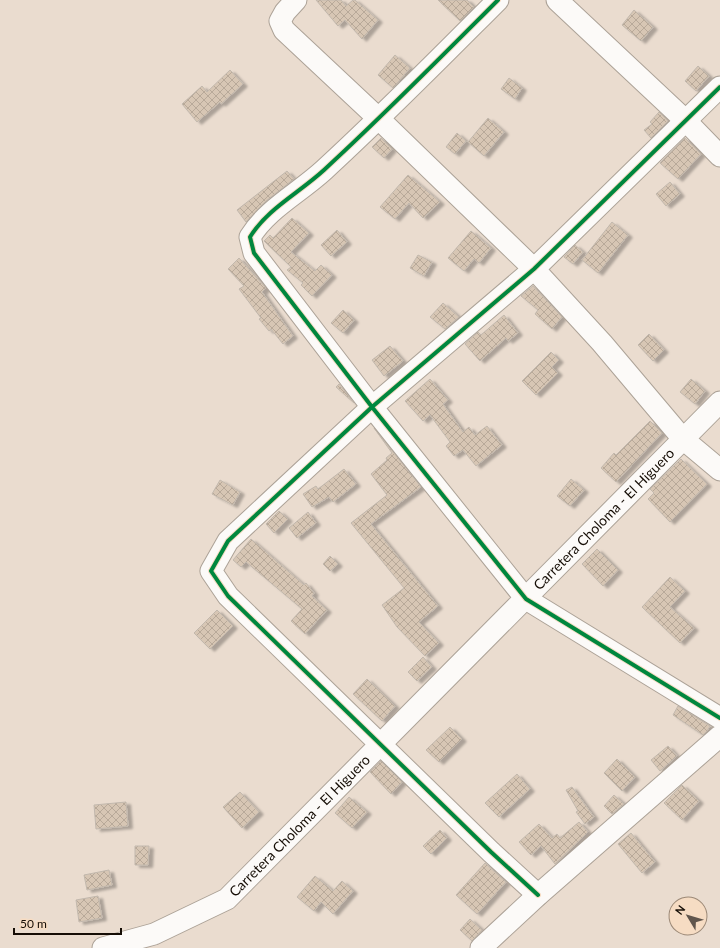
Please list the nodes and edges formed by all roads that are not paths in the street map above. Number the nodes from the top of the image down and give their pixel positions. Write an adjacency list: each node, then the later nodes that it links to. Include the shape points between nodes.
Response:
1 (296, 0): 5 (street, via 280,21 284,30)
2 (498, 0): 5 (street)
3 (557, 0): 6 (street)
4 (720, 87): 6 (street)
5 (379, 119): 8 (street); 10 (street, via 322,172 258,223 250,237 254,253)
6 (686, 121): 7 (street); 8 (street)
7 (720, 156)
8 (534, 270): 10 (street); 11 (street, via 602,343)
9 (720, 402): 11 (street, Carretera Choloma - El Higuero)
10 (372, 407): 13 (street); 16 (street, via 228,541 211,571 228,596)
11 (683, 439): 12 (street); 13 (street, Carretera Choloma - El Higuero)
12 (720, 470)
13 (526, 599): 14 (street); 16 (street, Carretera Choloma - El Higuero)
14 (720, 718)
15 (720, 736): 17 (street)
16 (382, 744): 17 (street); 18 (street, Carretera Choloma - El Higuero, via 227,899 154,934)
17 (538, 895): 19 (street)
18 (110, 947)
19 (481, 948)

